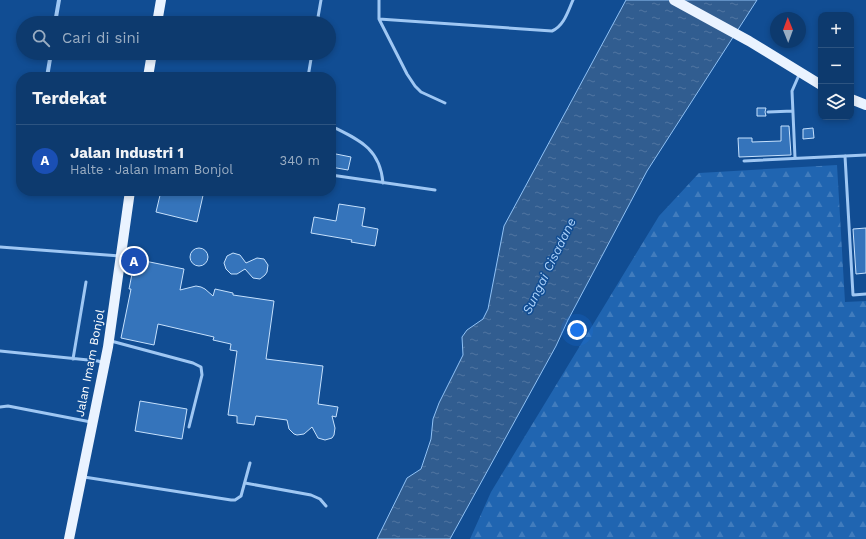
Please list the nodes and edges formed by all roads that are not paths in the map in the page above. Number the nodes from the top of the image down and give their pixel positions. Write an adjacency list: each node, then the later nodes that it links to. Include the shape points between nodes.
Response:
1 (59, 0): 7 (street)
2 (161, 0): 8 (main road)
3 (321, 0): 9 (lane)
4 (378, 0): 10 (lane)
5 (573, 0): 10 (lane, via 562,24 552,31)
6 (674, 0): 17 (main road, via 749,41)
7 (56, 16)
8 (158, 16)
9 (318, 16)
10 (379, 19): 20 (lane, via 415,86 421,92)
11 (50, 60): 14 (street)
12 (151, 60): 15 (main road)
13 (311, 60): 16 (lane)
14 (48, 72)
15 (149, 72)
16 (309, 72)
17 (800, 73): 18 (main road); 22 (lane, via 792,91)
18 (819, 84)
19 (854, 100): 21 (main road)
20 (445, 103)
21 (866, 105)
22 (793, 111): 23 (lane); 27 (lane)
23 (768, 112)
24 (336, 129): 30 (lane, via 368,148 379,162)
25 (866, 155): 26 (lane)
26 (845, 156): 27 (lane); 36 (lane, via 853,295)
27 (796, 158): 28 (lane)
28 (744, 161)
29 (336, 176): 30 (lane)
30 (383, 182): 31 (lane)
31 (435, 190)
32 (129, 196): 34 (main road, Jalan Imam Bonjol)
33 (0, 247): 34 (lane)
34 (121, 256): 37 (main road, Jalan Imam Bonjol)
35 (86, 282): 39 (lane)
36 (866, 294)
37 (109, 340): 40 (main road, Jalan Imam Bonjol); 43 (lane, via 201,367 202,374)
38 (0, 351): 39 (lane)
39 (73, 359): 40 (lane)
40 (105, 364): 42 (main road, Jalan Imam Bonjol)
41 (0, 407): 42 (lane, via 8,406)
42 (92, 423): 45 (main road, Jalan Imam Bonjol)
43 (189, 427)
44 (250, 463): 46 (lane)
45 (82, 476): 46 (lane, via 231,500 241,496); 48 (main road, Jalan Imam Bonjol)
46 (245, 483): 47 (lane, via 311,495 320,499)
47 (326, 506)
48 (70, 539)

